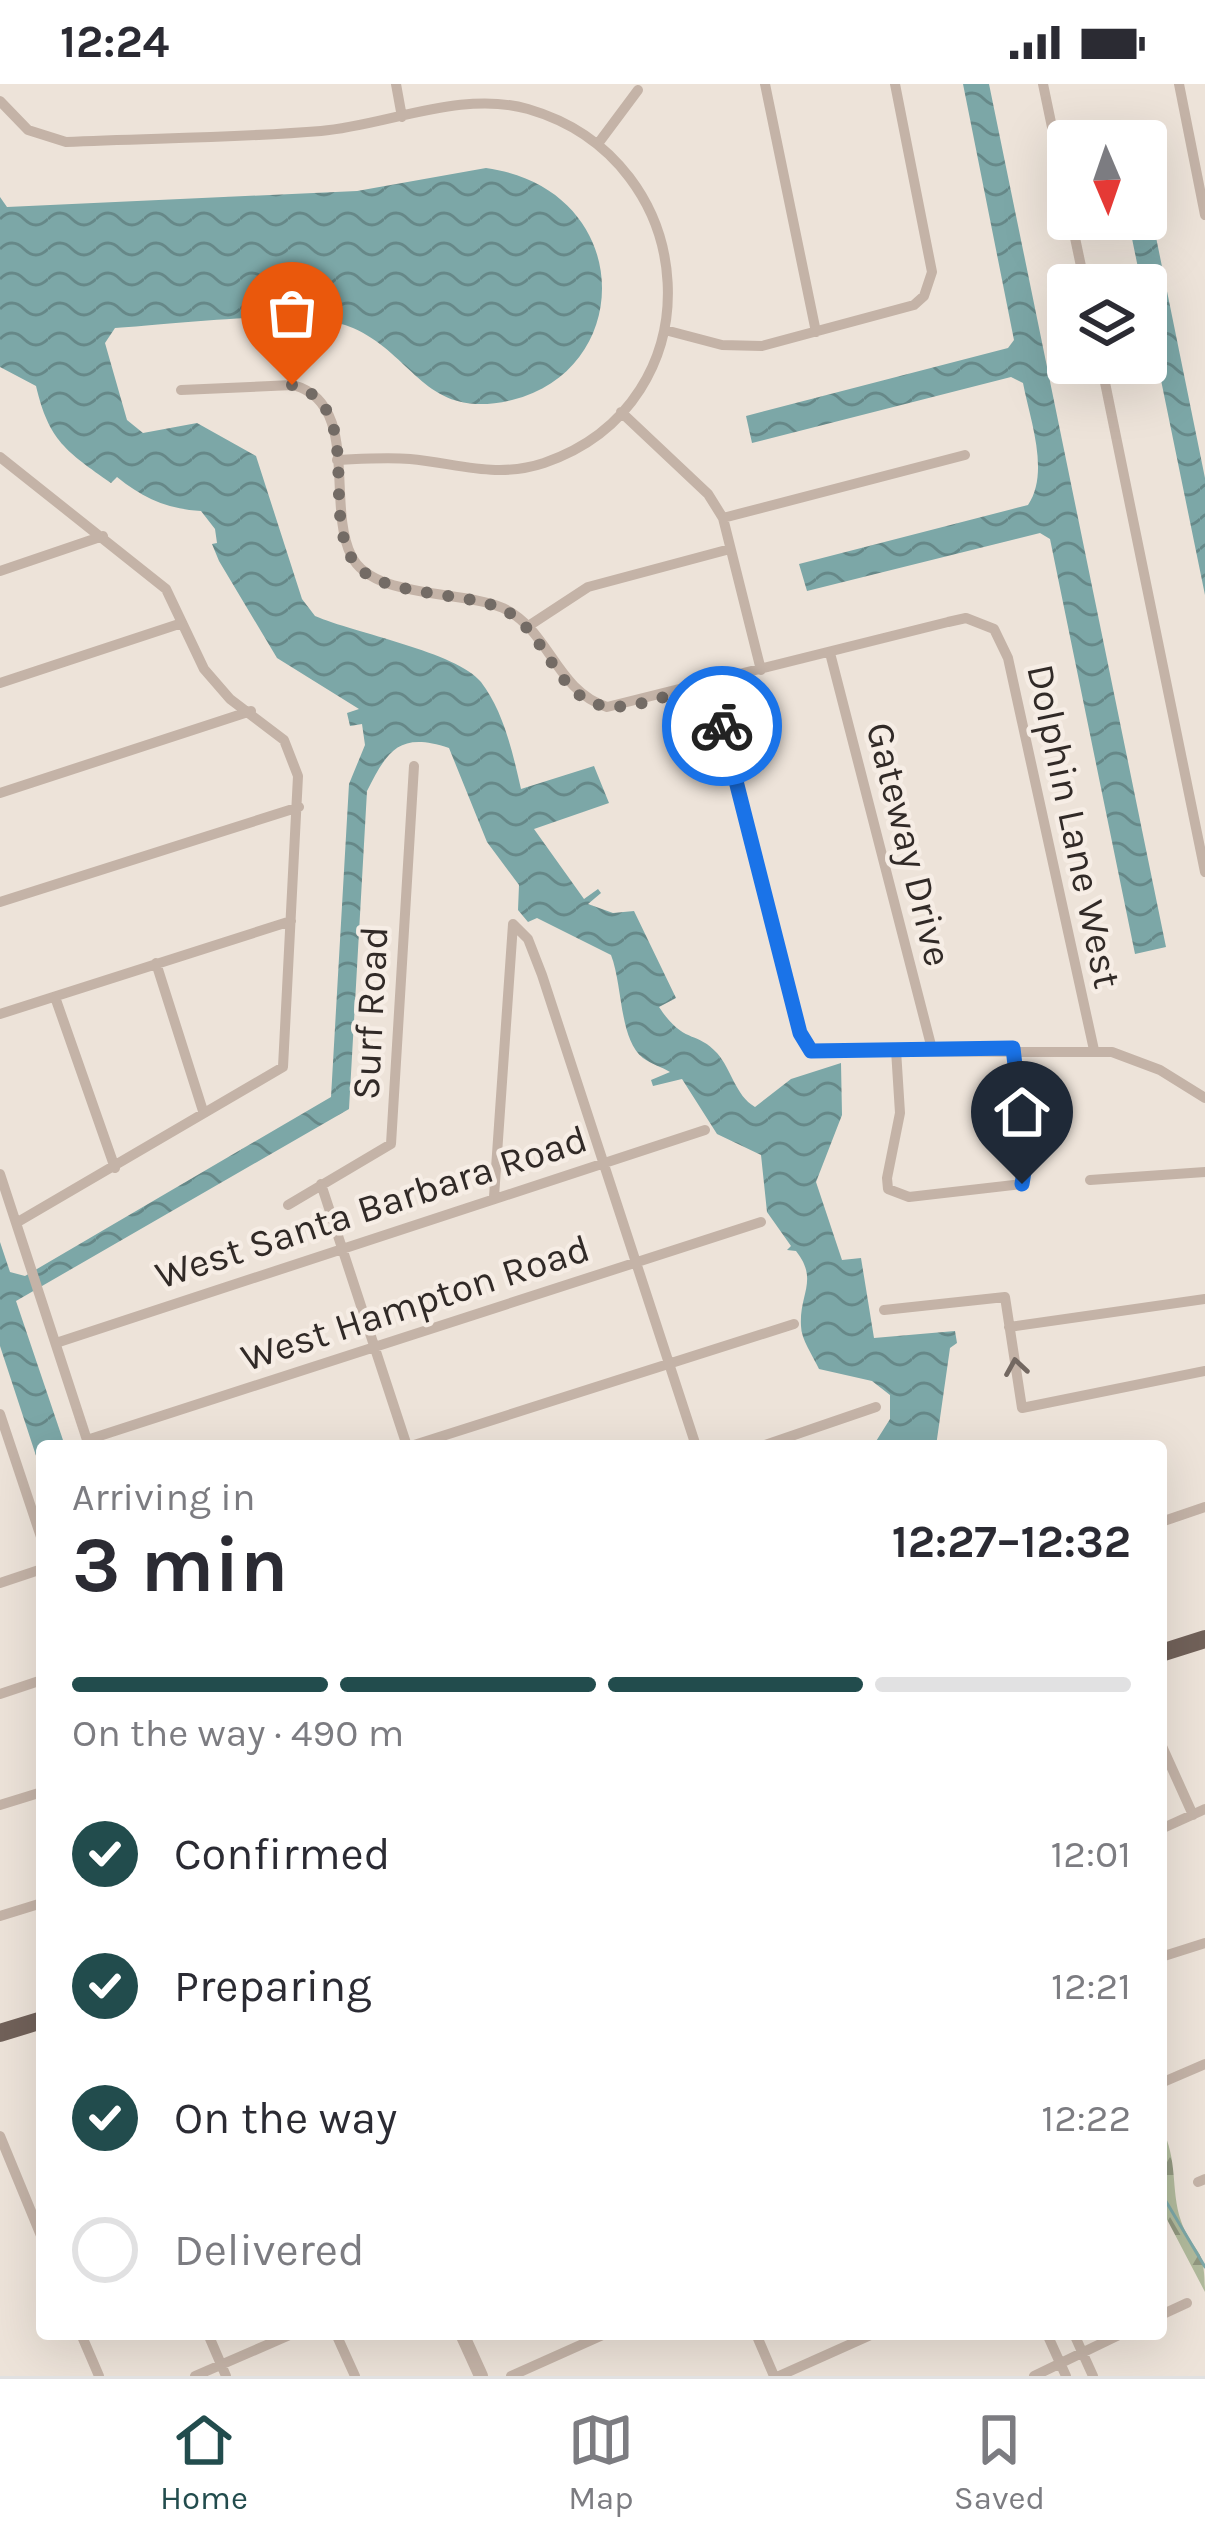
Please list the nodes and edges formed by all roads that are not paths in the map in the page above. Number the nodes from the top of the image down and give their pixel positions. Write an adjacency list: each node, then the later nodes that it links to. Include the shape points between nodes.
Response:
1 (396, 84): 8 (street)
2 (765, 84): 13 (street)
3 (895, 84): 13 (street, via 930,285 914,305)
4 (1043, 84): 9 (street)
5 (1179, 84): 11 (street)
6 (638, 90): 10 (street)
7 (0, 101): 8 (street, via 28,130 66,142 325,130)
8 (402, 117): 10 (street, via 495,104 543,114)
9 (1050, 120)
10 (600, 141): 12 (street, via 633,176 658,228 668,271)
11 (1205, 215)
12 (665, 330): 13 (street, via 738,346); 16 (street)
13 (816, 332)
14 (1105, 384): 34 (street)
15 (181, 391): 19 (street, via 310,389 329,411)
16 (621, 412): 19 (street, via 572,450 518,469); 20 (street)
17 (965, 454): 20 (street)
18 (1, 458): 21 (street)
19 (337, 460): 25 (street, via 348,550 365,574 480,600)
20 (723, 518): 22 (street)
21 (103, 536): 23 (street); 24 (street, via 166,590)
22 (730, 549): 25 (street, via 588,586); 27 (street)
23 (0, 571)
24 (182, 622): 28 (street); 30 (street, via 217,686)
25 (530, 626): 29 (street, Dolphin Lane West, via 590,701 622,705)
26 (830, 653): 27 (street, Dolphin Lane West); 41 (street, Gateway Drive); 43 (street, Dolphin Lane West, via 966,618 994,629)
27 (761, 670): 29 (street, Dolphin Lane West)
28 (0, 682)
29 (711, 682): 42 (street, via 800,1033 811,1051)
30 (251, 711): 32 (street); 33 (street, via 284,740 298,776)
31 (414, 766): 52 (street, Surf Road, via 391,1144)
32 (0, 794)
33 (298, 807): 35 (street); 36 (street)
34 (1205, 872)
35 (0, 902)
36 (291, 921): 37 (street); 45 (street, via 283,1066)
37 (156, 963): 38 (street); 45 (street)
38 (55, 997): 39 (street); 48 (street)
39 (0, 1014)
40 (1013, 1048): 41 (street); 42 (street, via 1022,1184 909,1197 888,1189 901,1113); 43 (street)
41 (932, 1049): 42 (street)
42 (896, 1050)
43 (1094, 1050): 44 (street, via 1136,1060)
44 (1205, 1098)
45 (203, 1112): 48 (street)
46 (705, 1130): 47 (street, West Santa Barbara Road)
47 (603, 1162): 53 (street, West Santa Barbara Road); 53 (street, via 536,958 513,924); 58 (street)
48 (115, 1168): 55 (street)
49 (1205, 1172): 51 (street)
50 (0, 1174): 55 (street)
51 (1090, 1180)
52 (321, 1184): 54 (street, Surf Road); 57 (street)
53 (494, 1197): 57 (street, West Santa Barbara Road)
54 (288, 1205)
55 (16, 1222): 63 (street)
56 (761, 1222): 58 (street, West Hampton Road)
57 (341, 1247): 63 (street, West Santa Barbara Road); 64 (street)
58 (636, 1262): 64 (street, West Hampton Road); 65 (street)
59 (1205, 1299): 62 (street)
60 (884, 1310): 62 (street, via 1005,1297)
61 (794, 1324): 65 (street)
62 (1009, 1327): 66 (street, one-way to 62, via 1022,1408)
63 (56, 1343): 69 (street)
64 (374, 1346): 70 (street, West Hampton Road); 71 (street)
65 (669, 1363): 72 (street); 73 (street)
66 (1205, 1371)
67 (876, 1407): 74 (street)
68 (0, 1414): 75 (street)
69 (87, 1440)
70 (97, 1440)
71 (407, 1440)
72 (428, 1440)
73 (695, 1440)
74 (780, 1440)
75 (17, 1466): 76 (street); 79 (street)
76 (0, 1472)
77 (1205, 1507): 78 (street)
78 (1167, 1520)
79 (36, 1522)
80 (36, 1571): 81 (street)
81 (0, 1583)
82 (1205, 1639): 83 (main road)
83 (1167, 1652)
84 (36, 1682): 85 (street)
85 (0, 1694)
86 (1167, 1755): 89 (street)
87 (36, 1794): 88 (street)
88 (0, 1805)
89 (1199, 1812): 90 (street)
90 (1167, 1826)
91 (36, 1905): 92 (street)
92 (0, 1916)
93 (1205, 1942): 94 (street)
94 (1167, 1955)
95 (36, 2022): 96 (main road)
96 (0, 2033)
97 (1205, 2064): 98 (street)
98 (1167, 2080)
99 (0, 2136): 100 (street)
100 (36, 2224)
101 (1187, 2303): 102 (street)
102 (1167, 2312)
103 (84, 2340): 117 (street)
104 (211, 2340): 115 (street)
105 (281, 2340): 115 (street)
106 (339, 2340): 119 (street)
107 (465, 2340): 120 (street)
108 (592, 2340): 121 (street)
109 (759, 2340): 122 (street)
110 (859, 2340): 122 (street)
111 (1050, 2340): 116 (street)
112 (1077, 2340): 114 (street)
113 (1108, 2340): 114 (street)
114 (1082, 2352): 116 (street); 124 (street)
115 (224, 2370): 118 (street)
116 (1064, 2370): 123 (street)
117 (99, 2376)
118 (195, 2376)
119 (355, 2376)
120 (481, 2376)
121 (511, 2376)
122 (776, 2376)
123 (1034, 2376)
124 (1093, 2376)

